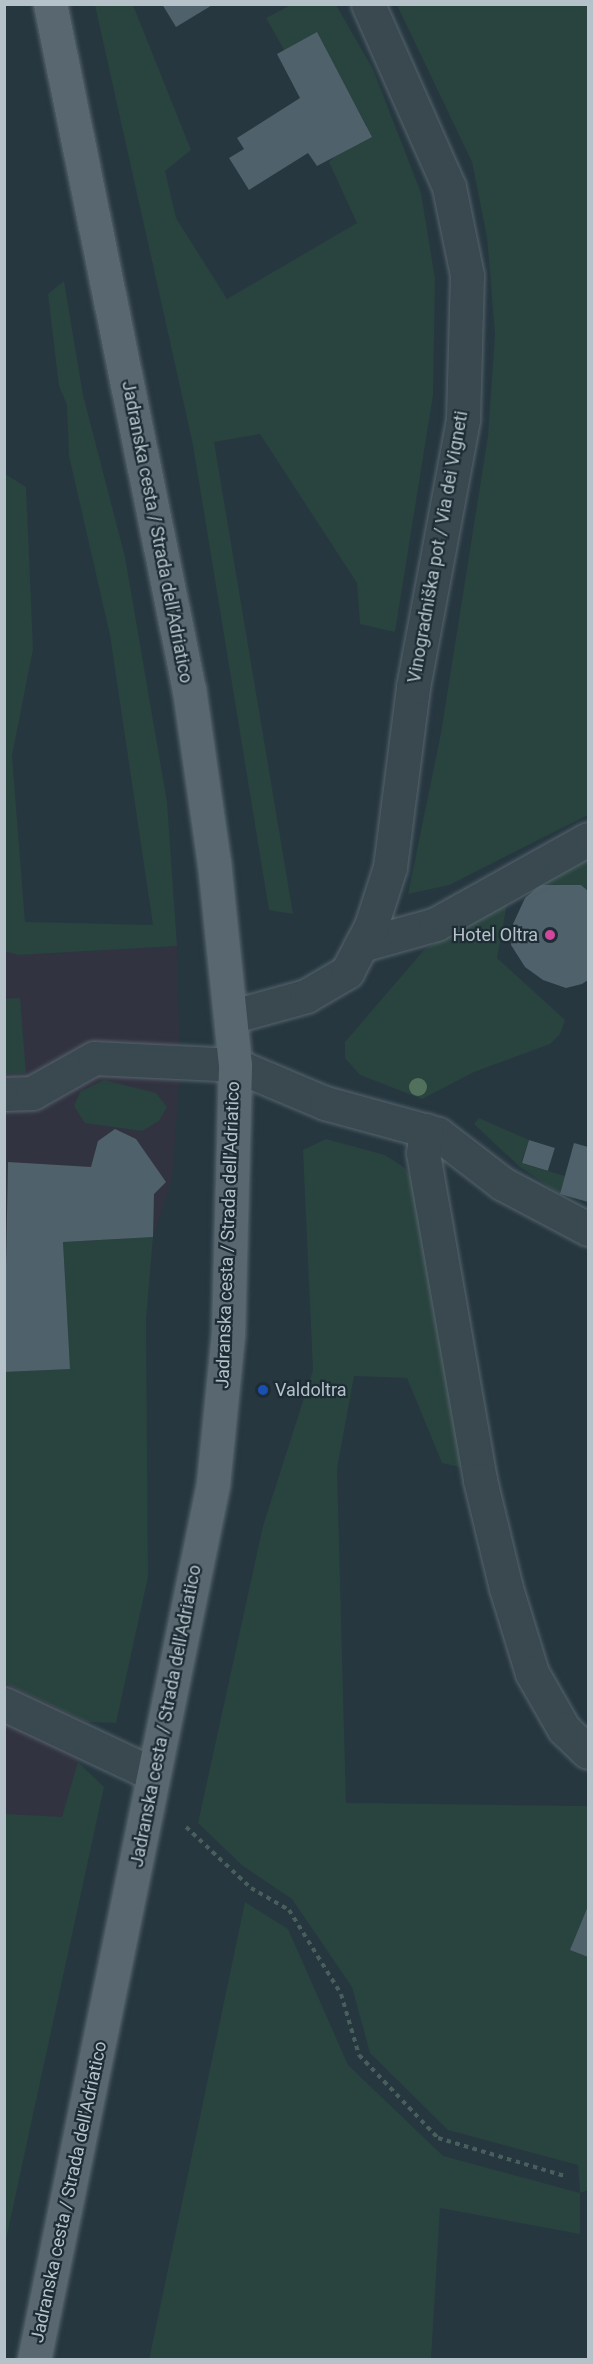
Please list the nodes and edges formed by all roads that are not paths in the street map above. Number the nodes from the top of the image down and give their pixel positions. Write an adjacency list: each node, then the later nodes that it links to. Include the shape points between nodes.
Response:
1 (50, 4): 5 (main road, Jadranska cesta / Strada dell'Adriatico, via 189,690)
2 (368, 4): 4 (street, Vinogradniška pot / Via dei Vigneti, via 449,187 467,275 463,419 413,687 390,867)
3 (588, 839): 4 (street, via 436,924)
4 (361, 945): 5 (street, Vinogradniška pot / Via dei Vigneti, via 347,972 306,996)
5 (230, 1017): 6 (main road, Jadranska cesta / Strada dell'Adriatico)
6 (235, 1065): 7 (street, Jadranska cesta / Strada dell'Adriatico, via 94,1058 32,1093); 8 (street, via 345,1109); 12 (main road, Jadranska cesta / Strada dell'Adriatico, via 228,1335 213,1484)
7 (4, 1094)
8 (426, 1130): 9 (street, via 503,1184); 11 (street, via 423,1153 480,1480 506,1588 532,1673 564,1729)
9 (588, 1230)
10 (4, 1704): 12 (street)
11 (588, 1752)
12 (150, 1789): 13 (main road, Jadranska cesta / Strada dell'Adriatico)
13 (34, 2360)

